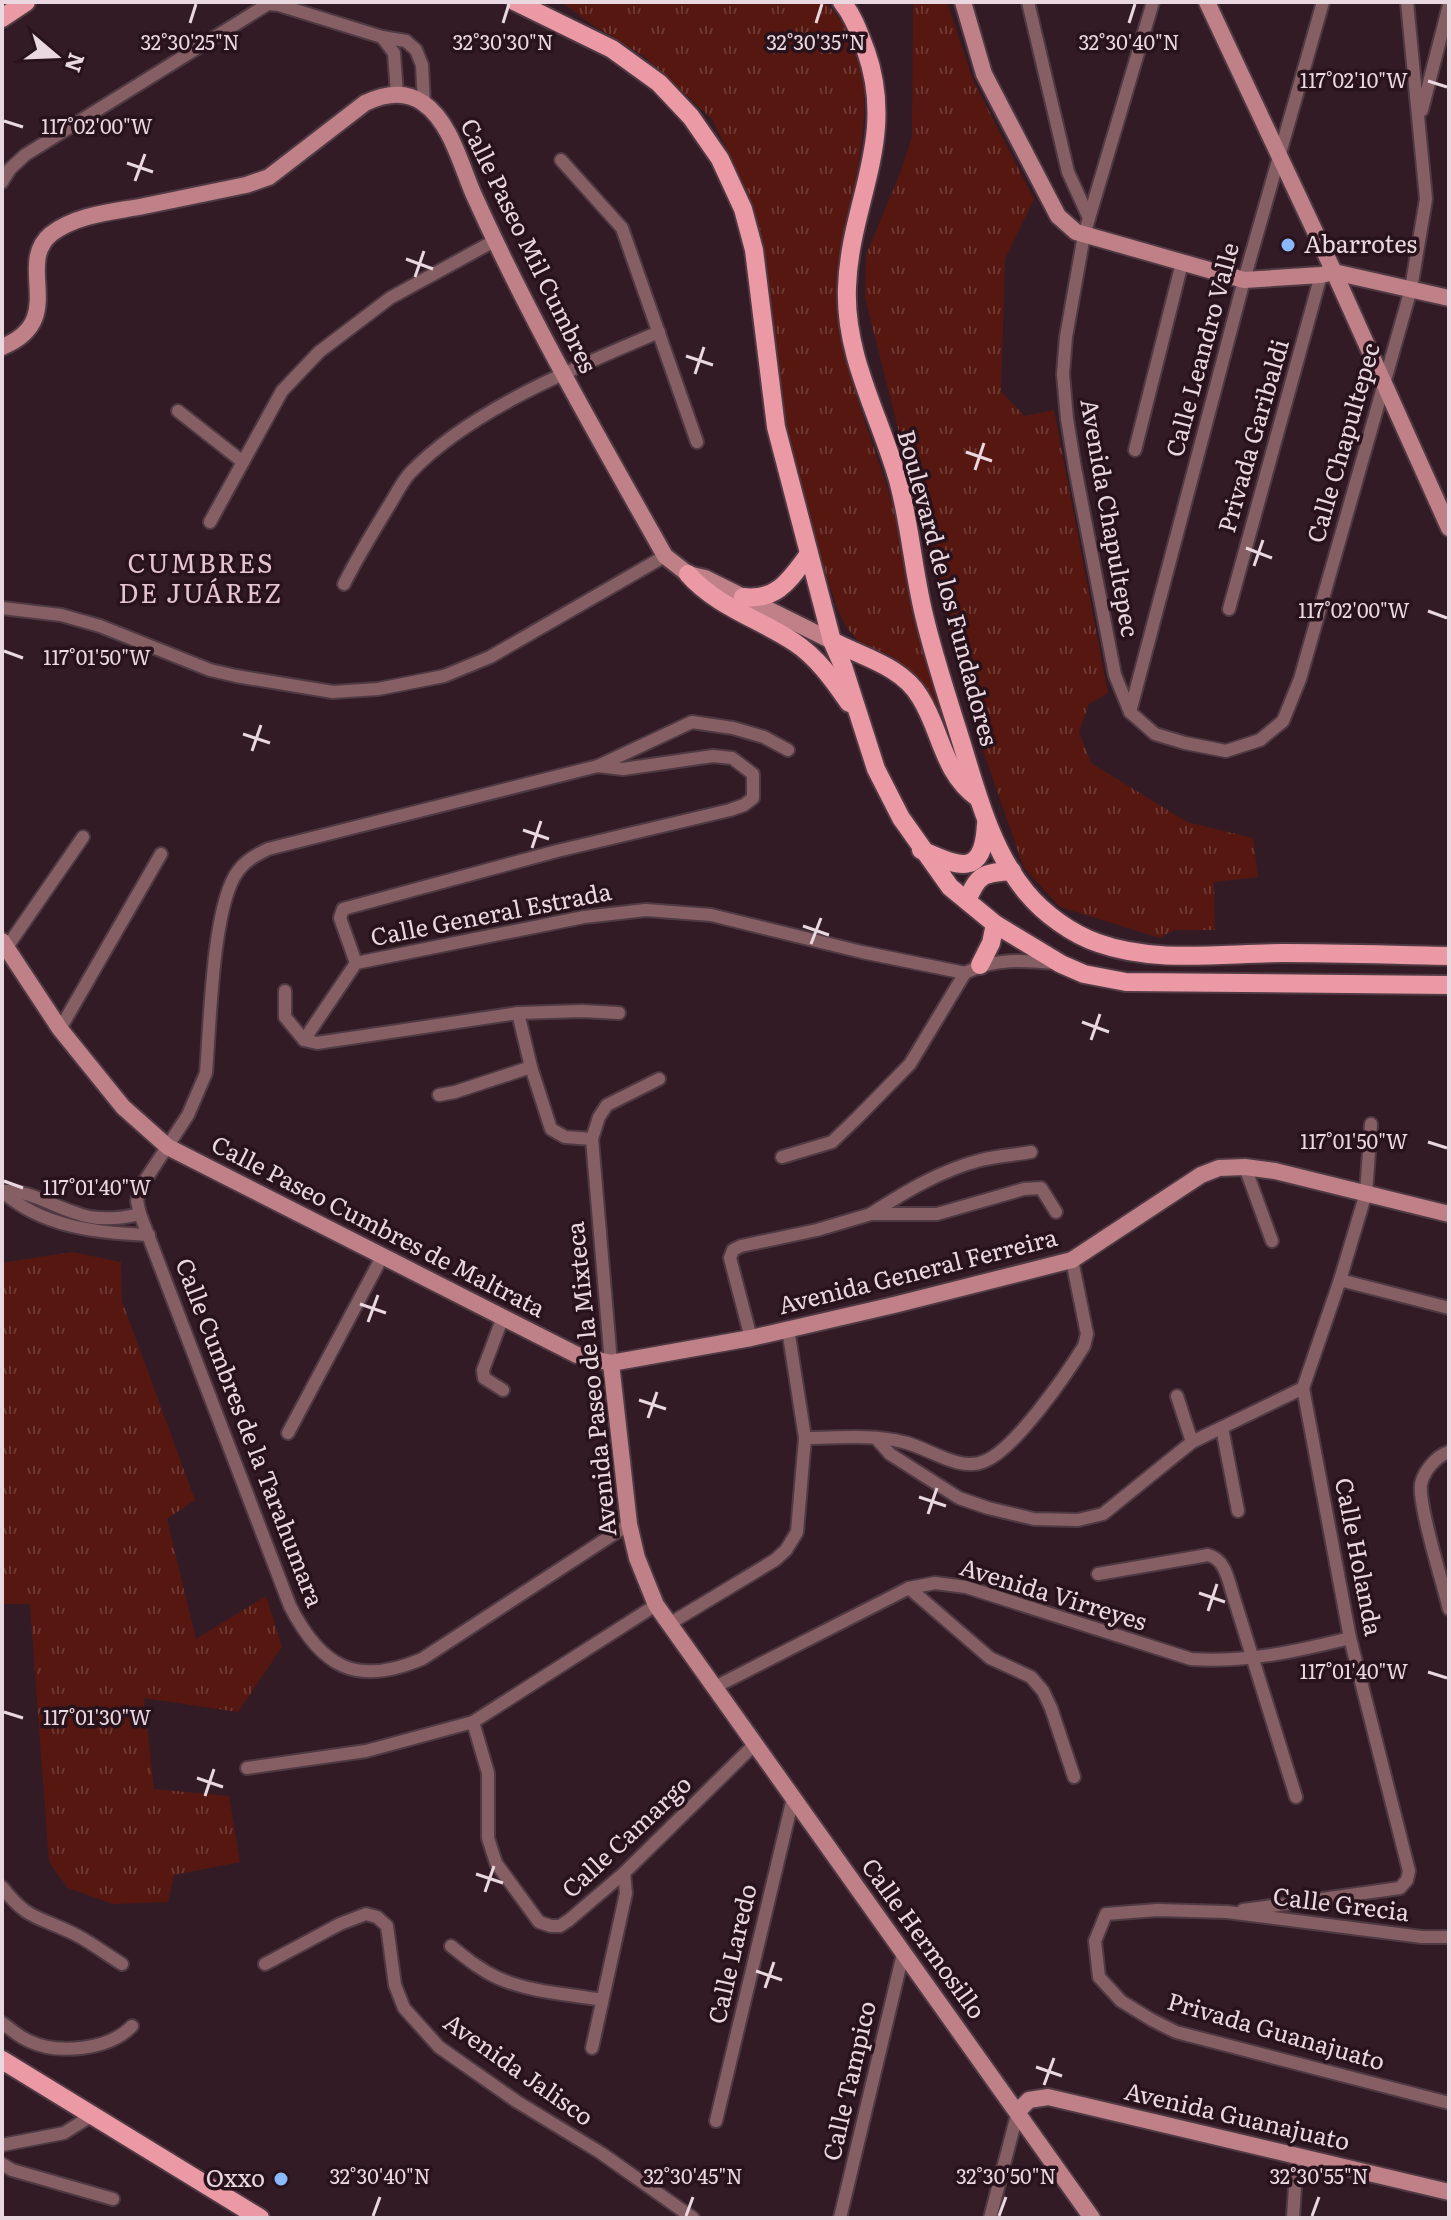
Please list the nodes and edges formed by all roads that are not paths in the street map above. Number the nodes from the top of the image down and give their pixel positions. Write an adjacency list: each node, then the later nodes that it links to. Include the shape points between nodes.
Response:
1 (26, 2): 12 (main road)
2 (516, 2): 13 (main road)
3 (551, 2): 13 (main road)
4 (963, 2): 21 (street, via 984,74 1058,216 1067,226)
5 (1028, 2): 21 (street)
6 (1153, 2): 21 (street, Avenida Chapultepec)
7 (1207, 2): 18 (street)
8 (1323, 2): 18 (street, Calle Leandro Valle)
9 (1407, 2): 17 (street, Calle Chapultepec)
10 (1449, 5): 17 (street)
11 (848, 6): 50 (main road, Boulevard de los Fundadores, via 874,74 877,130 850,254 849,328 897,479 924,615)
12 (2, 18)
13 (560, 24): 38 (main road, via 612,49 659,83 720,159 743,209 754,250 776,427)
14 (382, 37): 15 (street, via 394,53); 16 (street, via 400,39 416,50); 20 (street, via 268,4 25,155)
15 (397, 94): 16 (street); 29 (street, via 365,103 269,177 81,218 49,236 39,255 40,306 18,341)
16 (424, 103): 22 (street, Calle Paseo Mil Cumbres, via 444,128)
17 (1420, 118): 26 (street, Calle Chapultepec, via 1426,199)
18 (1278, 154): 24 (street); 25 (street, Calle Leandro Valle)
19 (561, 160): 28 (street, via 622,228)
20 (2, 182)
21 (1086, 226): 23 (street); 46 (street, Avenida Chapultepec, via 1066,337 1067,419 1115,675)
22 (494, 241): 30 (street, Calle Paseo Mil Cumbres); 35 (street, via 390,298 319,352 282,391)
23 (1182, 263): 25 (street); 34 (street)
24 (1327, 274): 25 (street); 26 (street); 31 (street); 44 (street, Privada Garibaldi)
25 (1244, 280): 46 (street, Calle Leandro Valle)
26 (1411, 289): 27 (street); 31 (street, Calle Chapultepec)
27 (1449, 298)
28 (659, 332): 30 (street); 33 (street)
29 (2, 347)
30 (562, 373): 39 (street, Calle Paseo Mil Cumbres); 41 (street, via 463,430 408,475)
31 (1383, 384): 37 (street); 46 (street, Calle Chapultepec, via 1300,679 1283,721 1260,740 1226,751 1155,734)
32 (178, 411): 35 (street)
33 (697, 442)
34 (1135, 450)
35 (243, 462): 36 (street)
36 (210, 522)
37 (1449, 528)
38 (809, 554): 42 (main road, via 789,581 771,594); 45 (main road)
39 (665, 556): 40 (street, Calle Paseo Mil Cumbres); 43 (street, via 490,657 444,676 378,689 333,692 236,676 100,626)
40 (688, 574): 42 (street, Calle Paseo Mil Cumbres); 47 (main road, via 736,611 795,643 819,664)
41 (344, 584)
42 (743, 597): 45 (street, Calle Paseo Mil Cumbres)
43 (2, 608)
44 (1229, 609)
45 (832, 641): 47 (main road); 50 (main road, via 910,684 947,761)
46 (1130, 712)
47 (861, 721): 53 (main road, via 886,792)
48 (788, 750): 49 (street, via 754,734 692,722)
49 (598, 766): 60 (street, via 623,769 732,758 753,774 753,798 730,810 343,909 340,918); 74 (street, via 251,857 237,871 220,918 206,1073)
50 (978, 798): 51 (main road, Boulevard de los Fundadores)
51 (987, 818): 53 (main road, via 985,846 974,861 958,864); 55 (main road, Boulevard de los Fundadores)
52 (83, 837): 58 (street)
53 (921, 850): 56 (main road)
54 (161, 854): 67 (street)
55 (1012, 871): 56 (main road, via 983,875); 59 (main road, Boulevard de los Fundadores, via 1027,894 1066,927 1134,952)
56 (967, 901): 57 (main road)
57 (995, 924): 61 (main road); 62 (main road, via 991,943)
58 (4, 944): 67 (street, Calle Paseo Cumbres de Maltrata)
59 (1449, 956)
60 (356, 963): 62 (street, Calle General Estrada, via 584,917 646,910 711,915 862,952); 68 (street, Calle General Estrada)
61 (1061, 964): 62 (street, Calle General Estrada, via 1027,960); 63 (main road, via 1126,982)
62 (972, 969): 76 (street, via 910,1064 832,1142)
63 (1449, 985)
64 (285, 991): 68 (street, via 285,1017)
65 (518, 1013): 66 (street); 68 (street); 69 (street)
66 (619, 1013)
67 (60, 1029): 74 (street, Calle Paseo Cumbres de Maltrata, via 123,1107)
68 (307, 1041)
69 (531, 1067): 71 (street); 73 (street, via 551,1129 565,1137)
70 (659, 1079): 73 (street, via 607,1105)
71 (439, 1095)
72 (1371, 1124): 78 (street)
73 (592, 1139): 92 (street, Avenida Paseo de la Mixteca)
74 (168, 1147): 80 (street, via 140,1188); 85 (street, Calle Paseo Cumbres de Maltrata)
75 (1031, 1152): 81 (street, via 980,1160 948,1172)
76 (782, 1157)
77 (1245, 1167): 78 (street, Avenida General Ferreira); 84 (street); 86 (street, Avenida General Ferreira, via 1201,1175)
78 (1366, 1193): 82 (street, Avenida General Ferreira); 87 (street)
79 (1056, 1212): 81 (street, via 1041,1188 937,1214)
80 (140, 1214): 83 (street, Calle Cumbres de la Tarahumara); 83 (street, via 118,1219 79,1215 20,1190 2,1191 17,1205 78,1229)
81 (871, 1214): 91 (street, via 733,1250 730,1258)
82 (1449, 1214)
83 (149, 1235): 103 (street, Calle Cumbres de la Tarahumara, via 290,1606 305,1635 328,1657 367,1672 404,1667 454,1640)
84 (1272, 1241)
85 (383, 1255): 89 (street, Calle Paseo Cumbres de Maltrata); 97 (street)
86 (1072, 1260): 90 (street, Avenida General Ferreira); 99 (street, via 1087,1334 1084,1346 1017,1436 986,1461 974,1464)
87 (1340, 1280): 88 (street); 93 (street)
88 (1449, 1308)
89 (503, 1317): 92 (street, Calle Paseo Cumbres de Maltrata, via 577,1355); 94 (street, via 483,1370 484,1378)
90 (788, 1329): 91 (street, Avenida General Ferreira); 98 (street)
91 (751, 1338): 92 (street, Avenida General Ferreira)
92 (611, 1363): 103 (street, Avenida Paseo de la Mixteca)
93 (1303, 1388): 96 (street); 109 (street, Calle Holanda)
94 (503, 1390)
95 (1177, 1396): 100 (street)
96 (1222, 1428): 100 (street); 102 (street)
97 (288, 1433)
98 (805, 1438): 99 (street); 108 (street, via 797,1532 786,1550)
99 (876, 1438): 100 (street, via 890,1454 959,1498 1034,1519 1078,1520 1103,1514)
100 (1192, 1442)
101 (1449, 1452): 107 (street, via 1427,1470 1421,1486)
102 (1238, 1511)
103 (629, 1524): 106 (street, Avenida Paseo de la Mixteca)
104 (1098, 1574): 110 (street, via 1216,1557)
105 (909, 1588): 110 (street, Avenida Virreyes, via 935,1583 966,1587 1191,1659); 111 (street, Avenida Virreyes); 115 (street, via 990,1658 1031,1677 1051,1708)
106 (656, 1605): 108 (street, Avenida Paseo de la Mixteca); 112 (street)
107 (1449, 1609)
108 (669, 1624): 111 (street, Avenida Paseo de la Mixteca)
109 (1350, 1638): 110 (street, Avenida Virreyes); 120 (street, Calle Holanda, via 1409,1871 1407,1880 1400,1888)
110 (1253, 1656): 116 (street)
111 (715, 1687): 113 (street, Calle Hermosillo)
112 (473, 1722): 114 (street, via 366,1751); 118 (street, Calle Camargo, via 488,1773 488,1838 496,1863 539,1922 560,1926)
113 (755, 1744): 117 (street, Calle Hermosillo); 118 (street, Calle Camargo)
114 (247, 1768)
115 (1074, 1777)
116 (1296, 1797)
117 (793, 1798): 123 (street, Calle Hermosillo); 134 (street, Calle Laredo)
118 (624, 1873): 126 (street, via 626,1893)
119 (2, 1887): 124 (street, via 37,1920 68,1931)
120 (1227, 1912): 121 (street, Calle Grecia); 131 (street, Privada Guanajuato, via 1106,1914 1095,1941 1099,1977 1121,2001 1176,2032)
121 (1449, 1937)
122 (451, 1946): 126 (street, via 498,1978)
123 (903, 1954): 132 (street, Calle Hermosillo); 142 (street, Calle Tampico)
124 (122, 1964)
125 (265, 1964): 141 (street, Avenida Jalisco, via 340,1924 366,1914 377,1917 387,1926 395,1985 404,2008 439,2047)
126 (602, 2000): 129 (street)
127 (2, 2023): 128 (street, via 28,2041 52,2048 121,2038)
128 (132, 2026)
129 (592, 2048)
130 (2, 2060): 133 (main road)
131 (1449, 2103)
132 (1018, 2111): 136 (street, Avenida Guanajuato, via 1029,2100 1048,2097); 143 (street); 144 (street, Calle Hermosillo)
133 (91, 2116): 135 (street, via 64,2133); 140 (main road)
134 (716, 2121)
135 (2, 2145)
136 (1297, 2156): 138 (street, Avenida Guanajuato); 145 (street)
137 (2, 2164): 139 (street)
138 (1449, 2192)
139 (113, 2199)
140 (260, 2218)
141 (693, 2218)
142 (840, 2218)
143 (990, 2218)
144 (1092, 2218)
145 (1293, 2218)

